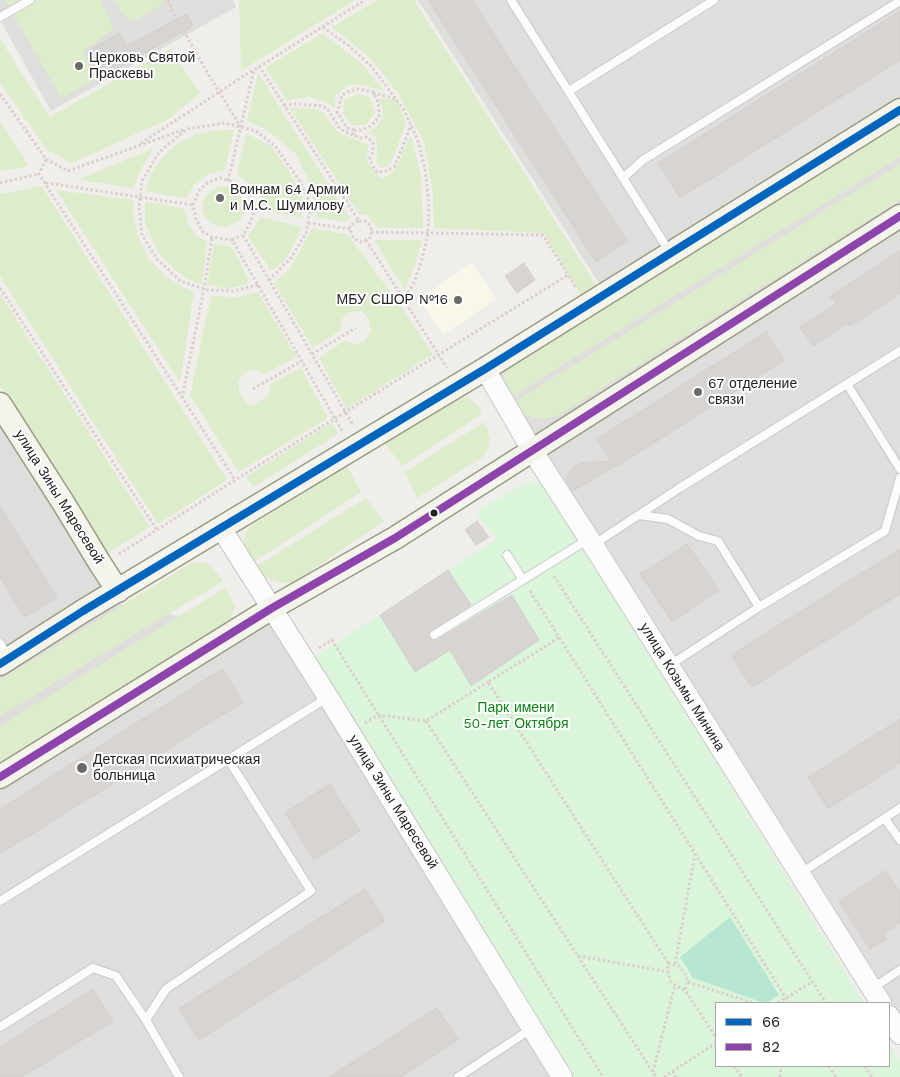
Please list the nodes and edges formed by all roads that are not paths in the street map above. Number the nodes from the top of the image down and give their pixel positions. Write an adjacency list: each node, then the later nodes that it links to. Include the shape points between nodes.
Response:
1 (30, 0): 5 (lane)
2 (510, 0): 6 (lane)
3 (714, 0): 6 (lane)
4 (900, 1): 8 (lane, via 643,160)
5 (0, 17)
6 (568, 92): 8 (lane)
7 (900, 110): 10 (main road)
8 (623, 178): 10 (lane)
9 (900, 216): 15 (main road)
10 (670, 253): 12 (main road)
11 (900, 351): 13 (lane)
12 (485, 369): 15 (street, улица Козьмы Минина); 19 (main road)
13 (847, 384): 16 (lane); 18 (lane)
14 (0, 404): 23 (main road, улица Зины Маресевой)
15 (532, 450): 20 (street, улица Козьмы Минина); 24 (main road, via 395,538)
16 (900, 468)
17 (900, 478): 25 (lane, via 884,531)
18 (639, 515): 20 (lane); 25 (lane, via 668,519 699,536 718,541)
19 (222, 528): 23 (main road); 24 (street, улица Зины Маресевой)
20 (591, 542): 22 (lane); 28 (street, улица Козьмы Минина)
21 (506, 555): 22 (lane)
22 (523, 580): 26 (lane)
23 (118, 591): 27 (main road)
24 (272, 608): 29 (street, улица Зины Маресевой); 31 (main road)
25 (760, 608): 28 (lane)
26 (434, 636)
27 (3, 655)
28 (669, 666): 35 (street, улица Козьмы Минина)
29 (328, 697): 30 (lane); 42 (street, улица Зины Маресевой)
30 (228, 759): 36 (lane); 40 (lane, via 311,891 166,989)
31 (0, 777)
32 (900, 808): 33 (lane)
33 (885, 819): 34 (lane); 35 (lane)
34 (900, 840)
35 (799, 874): 38 (street, улица Козьмы Минина)
36 (0, 901)
37 (900, 970): 38 (lane)
38 (876, 996)
39 (890, 1018): 43 (street)
40 (146, 1020): 41 (lane, via 116,976 93,968); 44 (lane)
41 (0, 1027)
42 (532, 1028): 45 (lane); 46 (street, улица Зины Маресевой)
43 (900, 1034)
44 (180, 1077)
45 (458, 1077)
46 (562, 1077)

